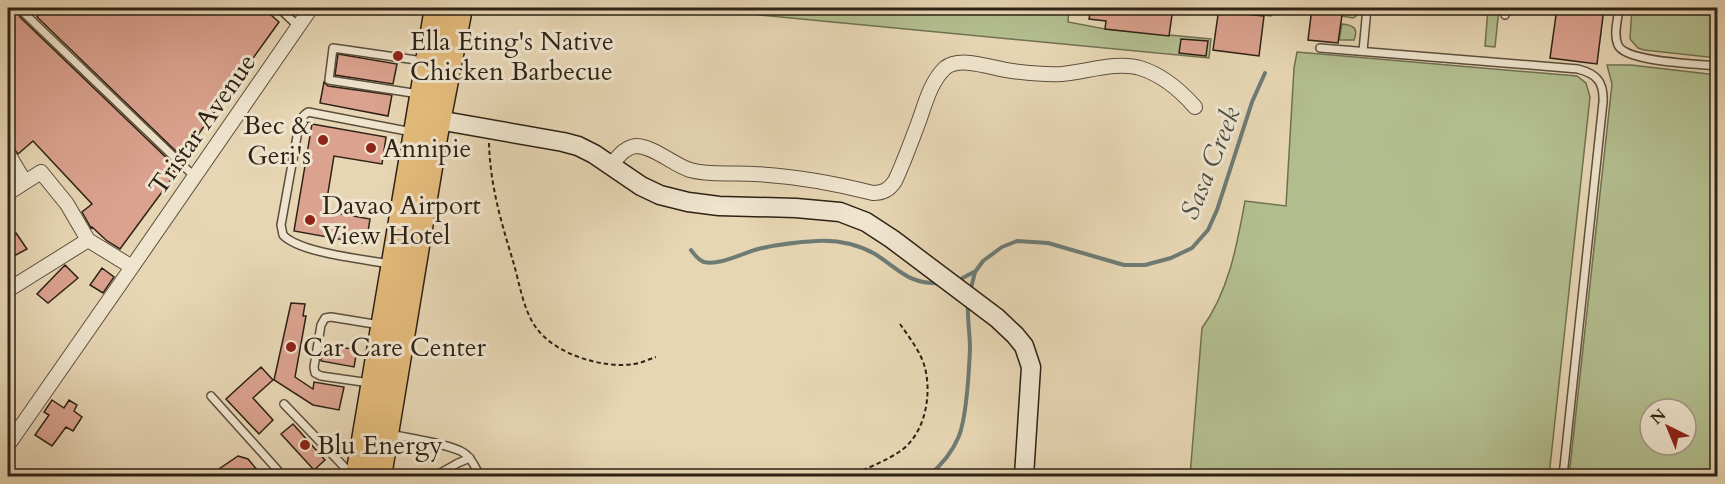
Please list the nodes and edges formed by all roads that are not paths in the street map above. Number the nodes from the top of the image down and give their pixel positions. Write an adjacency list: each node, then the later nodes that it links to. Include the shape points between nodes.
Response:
1 (28, 8): 17 (lane, via 24,13)
2 (279, 8): 8 (lane)
3 (311, 8): 8 (street, Tristar Avenue)
4 (437, 8): 11 (highway)
5 (460, 8): 11 (highway)
6 (1367, 8): 10 (lane)
7 (1619, 8): 12 (lane, via 1616,36 1621,51 1646,59)
8 (298, 26): 17 (street, Tristar Avenue)
9 (1320, 48): 10 (lane)
10 (1363, 51): 39 (lane, via 1578,69 1587,71 1602,84)
11 (438, 63): 14 (highway); 14 (lane, via 333,48 329,80)
12 (1718, 66)
13 (1195, 107): 16 (street, via 1170,82 1137,67 1059,74 964,62 945,68 937,79 895,181 882,193 789,176 706,174 641,146 632,146)
14 (431, 116): 16 (main road, via 578,146); 20 (highway); 22 (lane, via 308,112 298,131 281,225 283,235 297,245)
15 (8, 154): 18 (street)
16 (611, 165): 38 (main road, via 640,186 688,202 840,212 866,222 892,239 986,309 1024,346 1031,367)
17 (195, 177): 23 (street, Tristar Avenue)
18 (25, 182): 19 (street); 21 (street, via 41,172 67,204)
19 (8, 193)
20 (414, 202): 22 (highway); 29 (highway)
21 (88, 240): 23 (street); 24 (street)
22 (392, 265): 25 (highway)
23 (132, 267): 30 (street, Tristar Avenue)
24 (8, 290)
25 (382, 325): 26 (highway); 26 (lane, via 325,318 314,367 321,376)
26 (373, 384): 29 (highway)
27 (211, 396): 33 (lane)
28 (284, 404): 34 (lane)
29 (376, 431): 31 (lane, via 457,450); 34 (highway); 35 (highway)
30 (8, 445)
31 (470, 458): 32 (lane); 37 (lane)
32 (448, 473): 36 (lane)
33 (283, 477)
34 (356, 477)
35 (379, 477)
36 (435, 477)
37 (480, 477)
38 (1024, 477)
39 (1563, 477)

